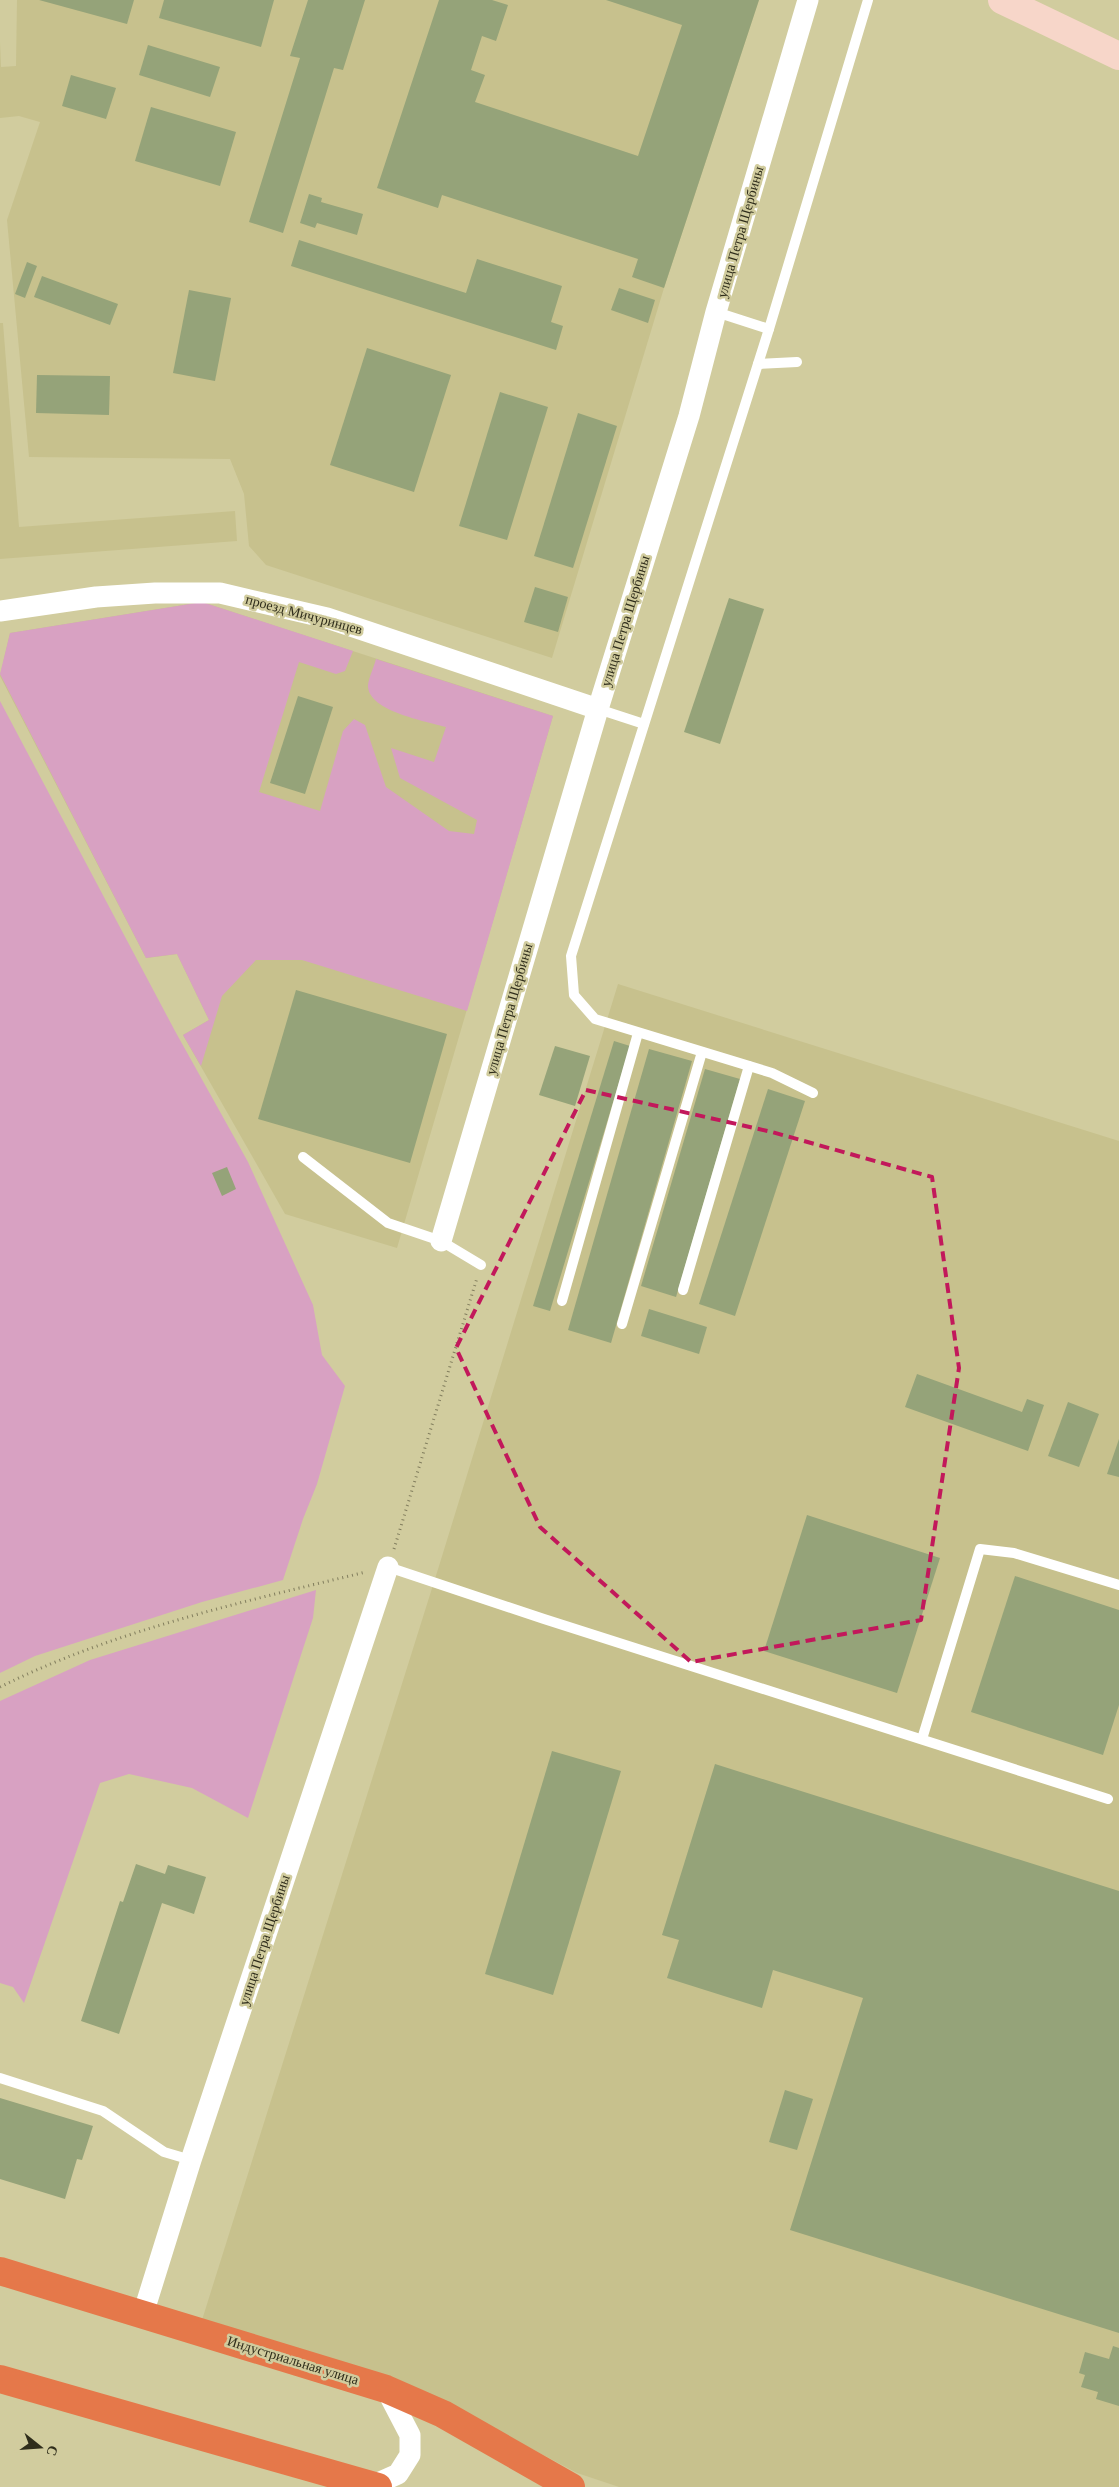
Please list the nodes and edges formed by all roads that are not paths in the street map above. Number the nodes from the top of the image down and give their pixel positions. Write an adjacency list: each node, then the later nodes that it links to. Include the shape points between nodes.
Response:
1 (808, 0): 5 (street, улица Петра Щербины)
2 (868, 0): 6 (lane)
3 (1002, 0): 4 (street)
4 (1119, 56)
5 (716, 312): 6 (lane); 10 (street, улица Петра Щербины, via 689,416)
6 (769, 329): 8 (lane)
7 (797, 362): 8 (lane)
8 (758, 364): 11 (lane)
9 (0, 611): 10 (street, проезд Мичуринцев, via 96,597 220,593 327,618)
10 (598, 709): 11 (lane); 17 (street, улица Петра Щербины)
11 (644, 724): 12 (lane, via 571,956 574,994 595,1019)
12 (638, 1033): 13 (lane); 20 (lane)
13 (702, 1052): 14 (lane); 21 (lane)
14 (749, 1066): 15 (lane); 19 (lane)
15 (813, 1093)
16 (303, 1157): 17 (lane, via 388,1223)
17 (441, 1241): 18 (lane)
18 (481, 1266)
19 (683, 1290)
20 (562, 1301)
21 (622, 1324)
22 (388, 1567): 24 (lane); 27 (street, улица Петра Щербины)
23 (1119, 1585): 24 (lane, via 1014,1553 980,1549)
24 (922, 1740): 25 (lane)
25 (1108, 1799)
26 (0, 2078): 27 (lane, via 103,2110 164,2152)
27 (191, 2160): 29 (street, улица Петра Щербины)
28 (0, 2271): 29 (highway, Индустриальная улица)
29 (143, 2314): 31 (highway, Индустриальная улица)
30 (0, 2379): 32 (highway)
31 (386, 2389): 32 (street, via 410,2435 410,2455 398,2474); 33 (highway, Индустриальная улица, via 443,2414)
32 (370, 2486)
33 (571, 2487)

